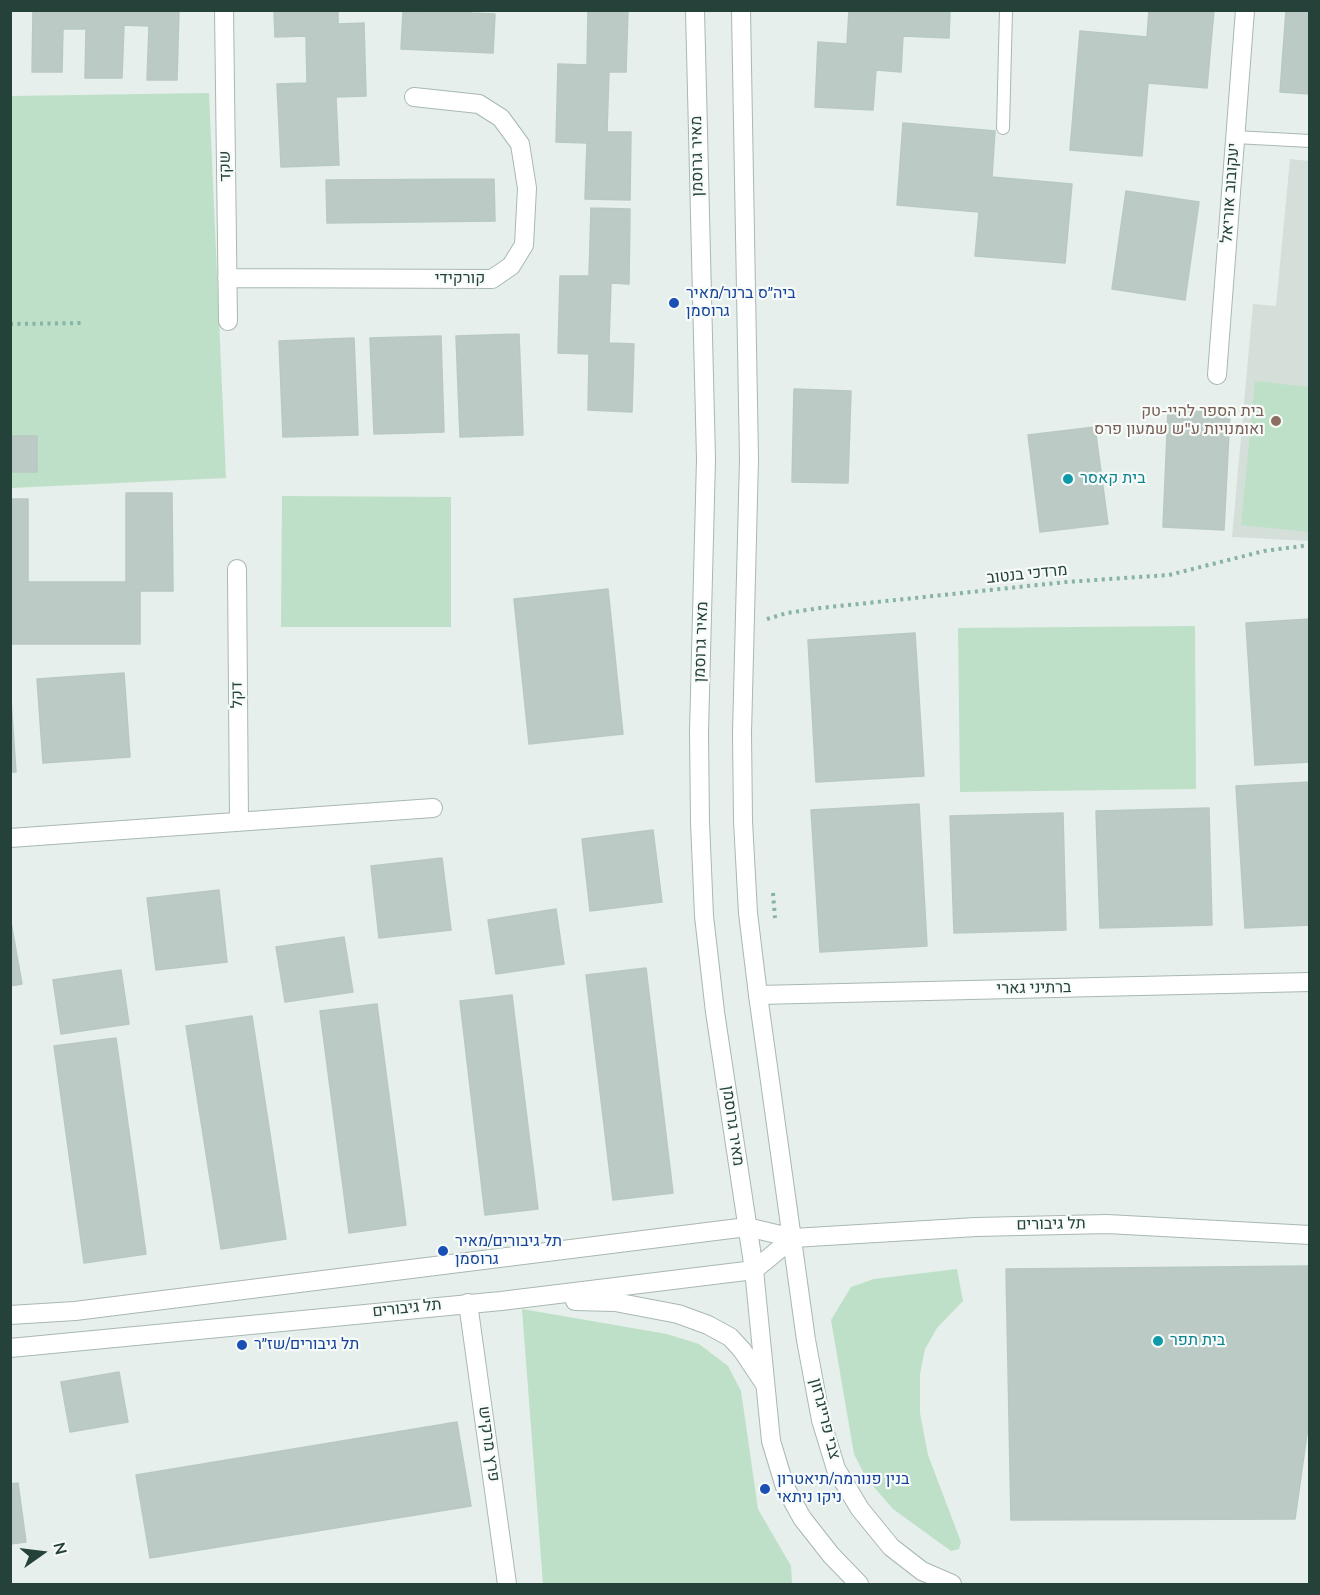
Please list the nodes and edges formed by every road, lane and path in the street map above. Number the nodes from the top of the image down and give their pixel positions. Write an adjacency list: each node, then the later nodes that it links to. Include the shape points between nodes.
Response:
1 (224, 10): 10 (street, שקד)
2 (695, 10): 25 (street, מאיר גרוסמן, via 706,459 700,822 707,938)
3 (741, 10): 17 (street, via 749,459)
4 (1006, 10): 7 (lane)
5 (1245, 10): 8 (street, יעקובוב אוריאל)
6 (414, 97): 10 (street, קורקידי, via 479,104 501,118 520,144 527,188 524,245 511,266 492,279)
7 (1004, 128)
8 (1235, 137): 9 (lane); 14 (street, יעקובוב אוריאל)
9 (1310, 141)
10 (227, 278): 11 (street, שקד)
11 (228, 321)
12 (84, 323): 13 (path)
13 (10, 324)
14 (1217, 375)
15 (1310, 545): 17 (path, מרדכי בנטוב, via 1264,551 1169,575 820,608 763,620)
16 (237, 569): 19 (street, דקל)
17 (746, 618): 24 (street, via 743,821)
18 (433, 808): 19 (street)
19 (239, 821): 20 (street)
20 (10, 838)
21 (772, 885): 22 (path)
22 (775, 929)
23 (1310, 982): 24 (street, ברתיני גארי)
24 (758, 995): 27 (street)
25 (747, 1227): 27 (street, תל גיבורים); 28 (street, מאיר גרוסמן); 31 (street, תל גיבורים, via 75,1311)
26 (1310, 1235): 27 (street, תל גיבורים, via 1107,1224)
27 (793, 1238): 28 (street); 36 (street, צבי פרייגרזון, via 806,1340 821,1420 836,1469 860,1509 891,1547 922,1571)
28 (754, 1270): 29 (street, תל גיבורים); 33 (street)
29 (501, 1300): 30 (street, תל גיבורים); 33 (street, via 615,1302 678,1314 730,1337)
30 (468, 1303): 32 (street, תל גיבורים); 35 (street, פרץ מרקיש)
31 (10, 1315)
32 (10, 1348)
33 (765, 1384): 34 (street, via 771,1441 784,1486 802,1518)
34 (850, 1582)
35 (507, 1584)
36 (952, 1584)

